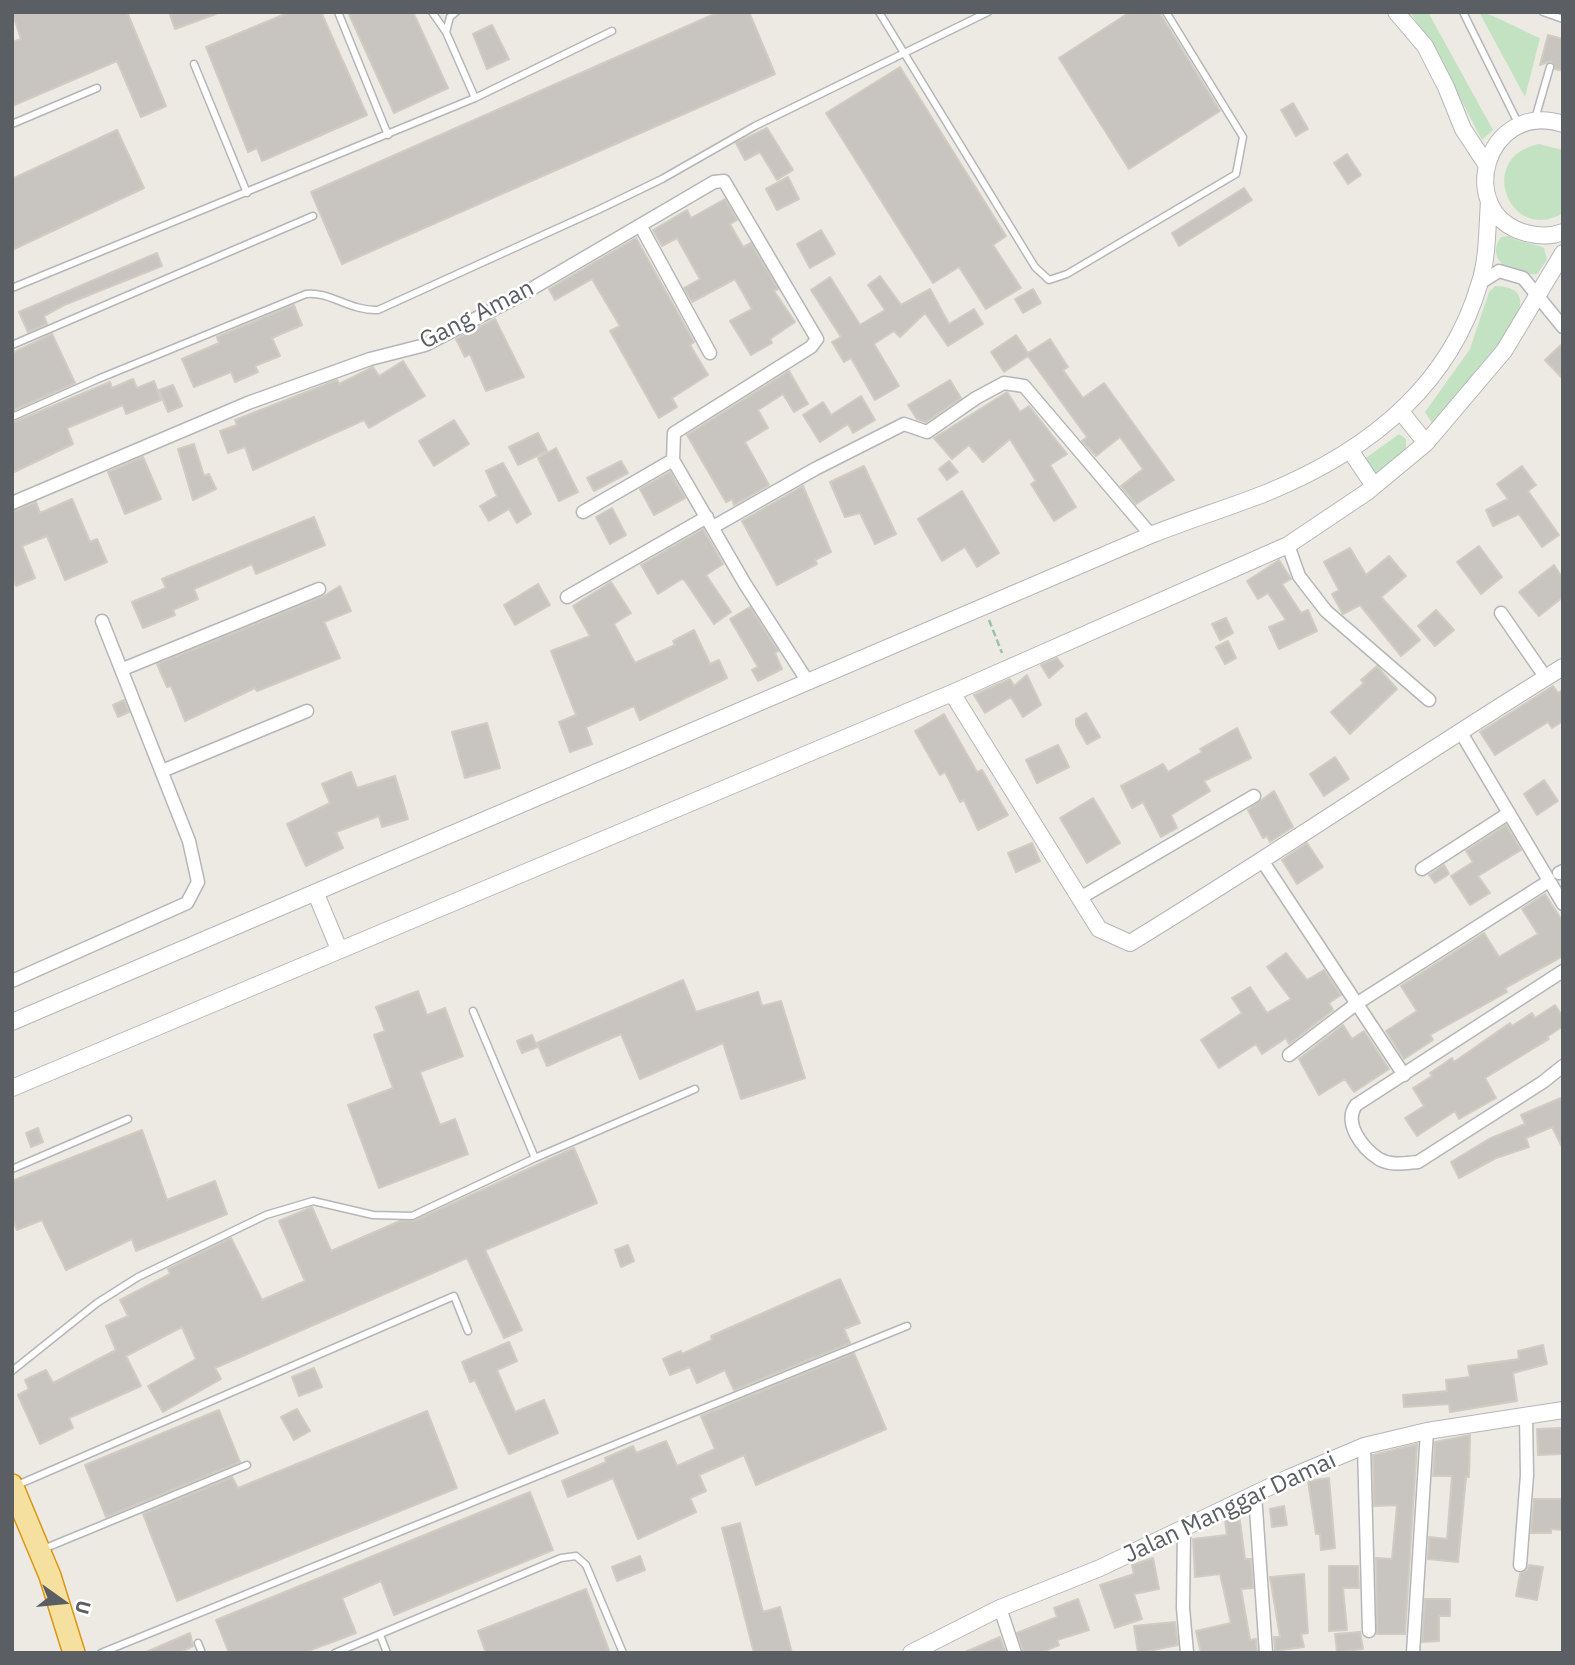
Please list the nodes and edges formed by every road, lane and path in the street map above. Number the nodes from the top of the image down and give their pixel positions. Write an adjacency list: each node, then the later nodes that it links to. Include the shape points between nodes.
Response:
1 (338, 12): 22 (lane)
2 (432, 12): 12 (lane)
3 (456, 12): 12 (lane)
4 (879, 12): 13 (lane)
5 (988, 12): 13 (lane)
6 (1166, 12): 13 (lane, via 1243,137 1236,174 1067,274 1049,280 1035,267)
7 (1396, 12): 23 (street, via 1425,46 1462,130)
8 (1463, 12): 21 (lane)
9 (1543, 12): 10 (lane)
10 (1563, 19)
11 (612, 31): 17 (lane)
12 (446, 32): 17 (lane)
13 (904, 55): 37 (lane, via 755,126 662,179 378,310 359,310 319,292 306,294)
14 (194, 64): 24 (lane)
15 (1550, 67): 18 (lane)
16 (97, 88): 19 (lane)
17 (475, 97): 22 (lane)
18 (1535, 120): 20 (street); 21 (street)
19 (12, 124)
20 (1563, 124)
21 (1519, 125): 23 (street, via 1504,134)
22 (388, 135): 24 (lane)
23 (1486, 164): 25 (street)
24 (247, 192): 31 (lane)
25 (1489, 201): 28 (street, via 1499,217 1517,230 1538,236); 30 (street)
26 (313, 216): 34 (lane)
27 (640, 225): 35 (street); 40 (street, Gang Aman, via 714,182 724,181 817,339 674,433); 42 (street, Gang Aman, via 425,345 370,359 248,404)
28 (1563, 232)
29 (1563, 253): 32 (street)
30 (1480, 283): 32 (street, via 1499,271 1523,278); 36 (street, via 1462,332)
31 (12, 288)
32 (1538, 293): 33 (street); 38 (street, via 1504,351)
33 (1563, 327)
34 (12, 345)
35 (710, 353)
36 (1402, 413): 38 (street); 39 (street)
37 (12, 417)
38 (1426, 443): 41 (street)
39 (1350, 450): 41 (street); 45 (street, via 1265,493)
40 (673, 460): 43 (street); 44 (street)
41 (1374, 486): 46 (street)
42 (12, 503)
43 (583, 512)
44 (710, 522): 45 (street, via 904,424 927,432 1004,383 1024,386); 48 (street); 56 (street)
45 (1150, 535): 49 (street)
46 (1288, 545): 54 (street); 58 (street, via 1299,576 1326,611)
47 (319, 589): 53 (street)
48 (568, 597)
49 (976, 609): 54 (path, via 995,632 1005,662); 56 (street)
50 (1501, 613): 55 (street)
51 (102, 621): 53 (street)
52 (1563, 667): 55 (street)
53 (123, 669): 61 (street)
54 (1003, 670): 57 (street)
55 (1546, 678): 60 (street)
56 (808, 682): 67 (street)
57 (952, 693): 68 (street); 70 (street)
58 (1429, 699)
59 (307, 711): 61 (street)
60 (1460, 731): 63 (street); 64 (street)
61 (162, 771): 72 (street, via 189,841 198,882 187,903)
62 (1254, 796): 68 (street)
63 (1509, 813): 65 (street); 66 (street)
64 (1263, 862): 68 (street, via 1130,943 1099,929); 73 (street)
65 (1422, 869)
66 (1557, 875): 69 (street); 73 (street)
67 (316, 894): 70 (street); 75 (street)
68 (1080, 898)
69 (1563, 904)
70 (339, 949): 79 (street)
71 (1563, 971): 78 (street)
72 (12, 981)
73 (1356, 1003): 76 (street); 78 (street)
74 (473, 1011): 82 (lane)
75 (12, 1021)
76 (1289, 1055)
77 (1563, 1066): 78 (street, via 1447,1146 1418,1162 1396,1164 1379,1159 1350,1126 1349,1114)
78 (1404, 1075)
79 (12, 1088)
80 (695, 1088): 82 (lane)
81 (128, 1119): 83 (lane)
82 (535, 1158): 86 (lane, via 412,1216 373,1215 313,1201 266,1215 138,1277 97,1303)
83 (12, 1169)
84 (907, 1326): 102 (lane)
85 (468, 1331): 92 (lane, via 454,1296)
86 (12, 1371)
87 (1563, 1410): 88 (street, Jalan Manggar Damai)
88 (1526, 1416): 89 (street, Jalan Manggar Damai); 96 (street)
89 (1427, 1432): 90 (street, Jalan Manggar Damai); 111 (street)
90 (1364, 1446): 93 (street, Jalan Manggar Damai); 98 (street)
91 (247, 1465): 95 (lane)
92 (13, 1486): 95 (highway)
93 (1255, 1494): 94 (street, Jalan Manggar Damai); 110 (street)
94 (1184, 1530): 97 (street, Jalan Manggar Damai); 109 (street)
95 (39, 1550): 101 (highway)
96 (1520, 1566)
97 (1000, 1608): 107 (street, Jalan Manggar Damai); 108 (street)
98 (1369, 1631)
99 (380, 1635): 104 (lane); 105 (lane); 106 (lane, via 561,1558 576,1556 586,1565)
100 (198, 1643): 103 (lane)
101 (74, 1653)
102 (101, 1653)
103 (202, 1653)
104 (335, 1653)
105 (387, 1653)
106 (623, 1653)
107 (911, 1653)
108 (1015, 1653)
109 (1187, 1653)
110 (1266, 1653)
111 (1413, 1653)

